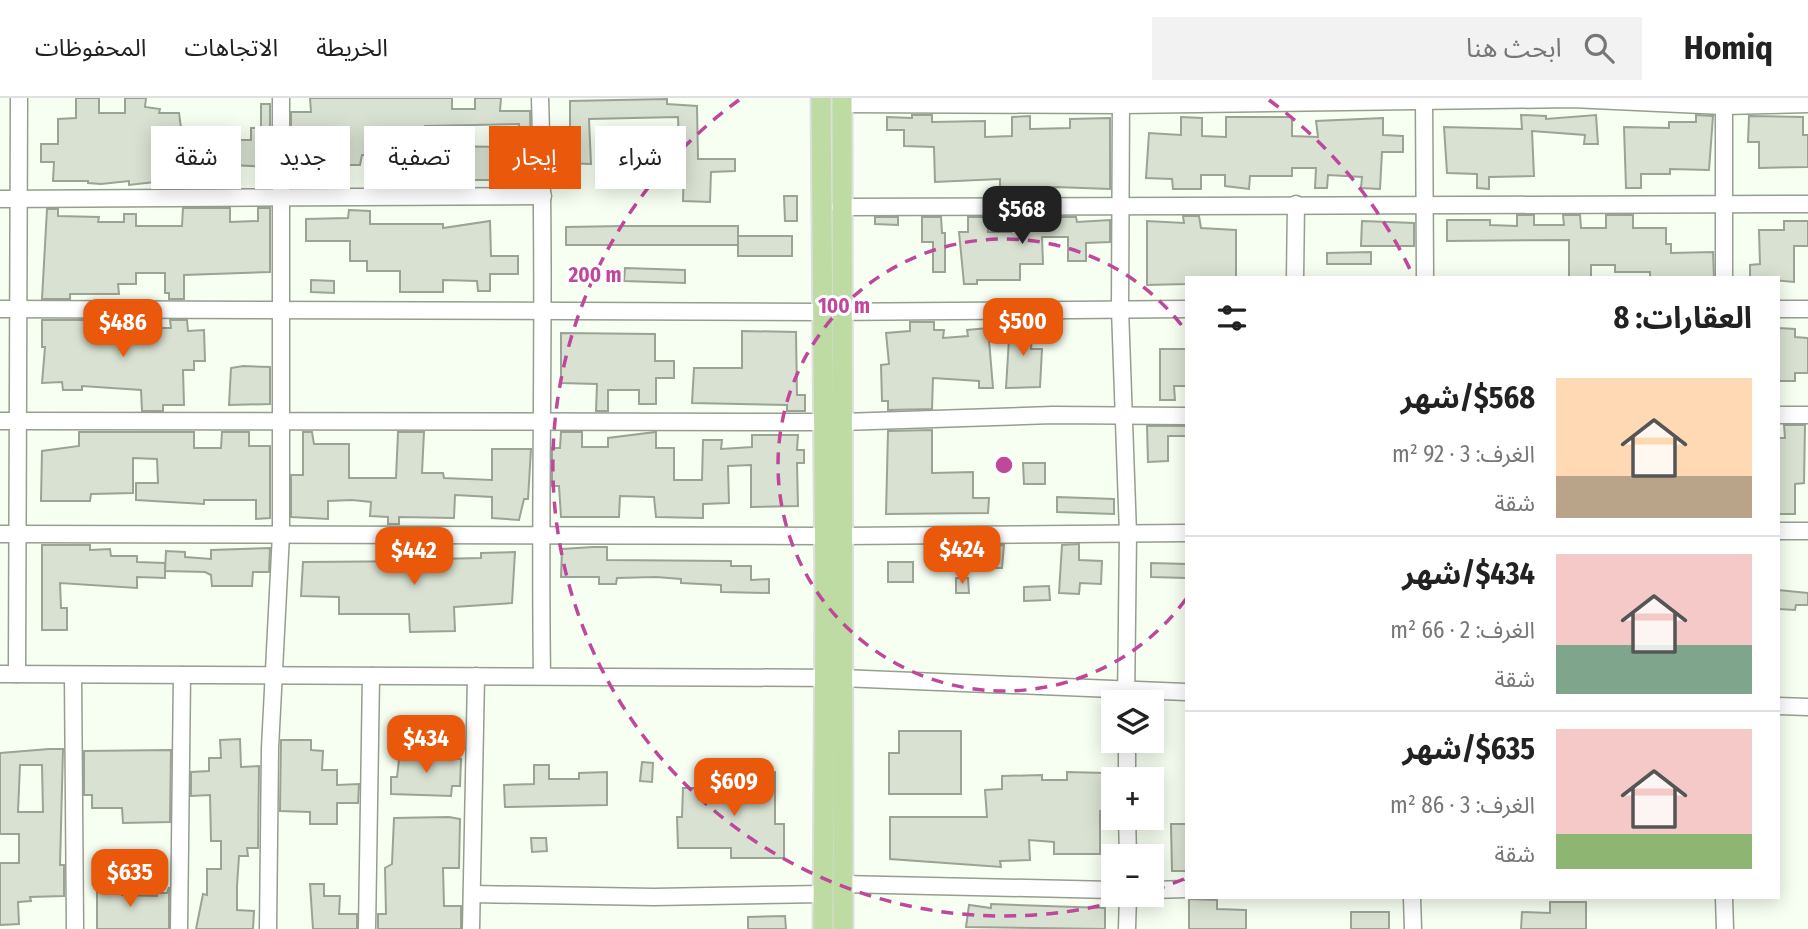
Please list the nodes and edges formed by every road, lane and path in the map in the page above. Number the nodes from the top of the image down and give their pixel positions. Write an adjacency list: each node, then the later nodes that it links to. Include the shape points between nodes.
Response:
1 (19, 98): 14 (street)
2 (281, 98): 12 (street)
3 (540, 98): 11 (street)
4 (821, 98): 32 (main road)
5 (1572, 99): 6 (street); 9 (street)
6 (1424, 100): 8 (street); 17 (street)
7 (842, 101): 8 (street); 20 (main road)
8 (1121, 101): 19 (street)
9 (1723, 102): 10 (street); 15 (street)
10 (1808, 104)
11 (543, 195): 12 (street); 30 (street)
12 (281, 196): 14 (street); 31 (street)
13 (0, 199): 14 (street)
14 (18, 199): 25 (street)
15 (1724, 203): 17 (street); 18 (street); 23 (street)
16 (1296, 204): 17 (street); 19 (street); 21 (street)
17 (1425, 204): 22 (street)
18 (1808, 204)
19 (1123, 206): 20 (street); 26 (street)
20 (840, 207): 32 (main road)
21 (1295, 276)
22 (1425, 276)
23 (1724, 276)
24 (0, 309): 25 (street)
25 (17, 309): 31 (street); 38 (street)
26 (1120, 309): 27 (street); 32 (street); 35 (street)
27 (1185, 309)
28 (1780, 309): 29 (street)
29 (1808, 309)
30 (542, 311): 31 (street); 32 (street); 41 (street)
31 (282, 312): 39 (street)
32 (832, 312): 40 (main road)
33 (1780, 415): 34 (street)
34 (1808, 415)
35 (1122, 416): 36 (street); 40 (street); 48 (street)
36 (1185, 416)
37 (0, 421): 38 (street)
38 (17, 421): 39 (street); 46 (street)
39 (282, 422): 41 (street); 47 (street)
40 (832, 422): 41 (street); 50 (main road)
41 (541, 424): 49 (street)
42 (1780, 531): 43 (street)
43 (1808, 531)
44 (1185, 533): 48 (street)
45 (0, 534): 46 (street)
46 (18, 534): 47 (street); 52 (street)
47 (281, 534): 49 (street); 55 (street)
48 (1128, 534): 50 (street); 60 (street)
49 (540, 535): 50 (street); 58 (street)
50 (833, 536): 59 (main road)
51 (0, 674): 52 (street)
52 (17, 674): 53 (street)
53 (73, 675): 54 (street); 75 (street)
54 (182, 675): 55 (street); 76 (street)
55 (276, 675): 56 (street); 77 (street, via 270,748)
56 (371, 676): 57 (street); 78 (street)
57 (476, 676): 58 (street); 70 (street)
58 (542, 676): 59 (street)
59 (832, 678): 63 (street); 66 (main road); 71 (main road)
60 (1126, 690)
61 (1185, 692): 62 (street)
62 (1164, 693)
63 (1101, 694)
64 (1780, 706): 65 (street)
65 (1808, 707)
66 (842, 884): 68 (street); 81 (main road)
67 (1185, 889): 69 (street)
68 (1101, 890)
69 (1164, 890)
70 (472, 894): 71 (street); 79 (street)
71 (823, 894): 80 (main road)
72 (1412, 899): 83 (street)
73 (1724, 899): 84 (street)
74 (1128, 907): 82 (street)
75 (75, 929)
76 (179, 929)
77 (268, 929)
78 (367, 929)
79 (471, 929)
80 (823, 929)
81 (843, 929)
82 (1128, 929)
83 (1413, 929)
84 (1725, 929)

